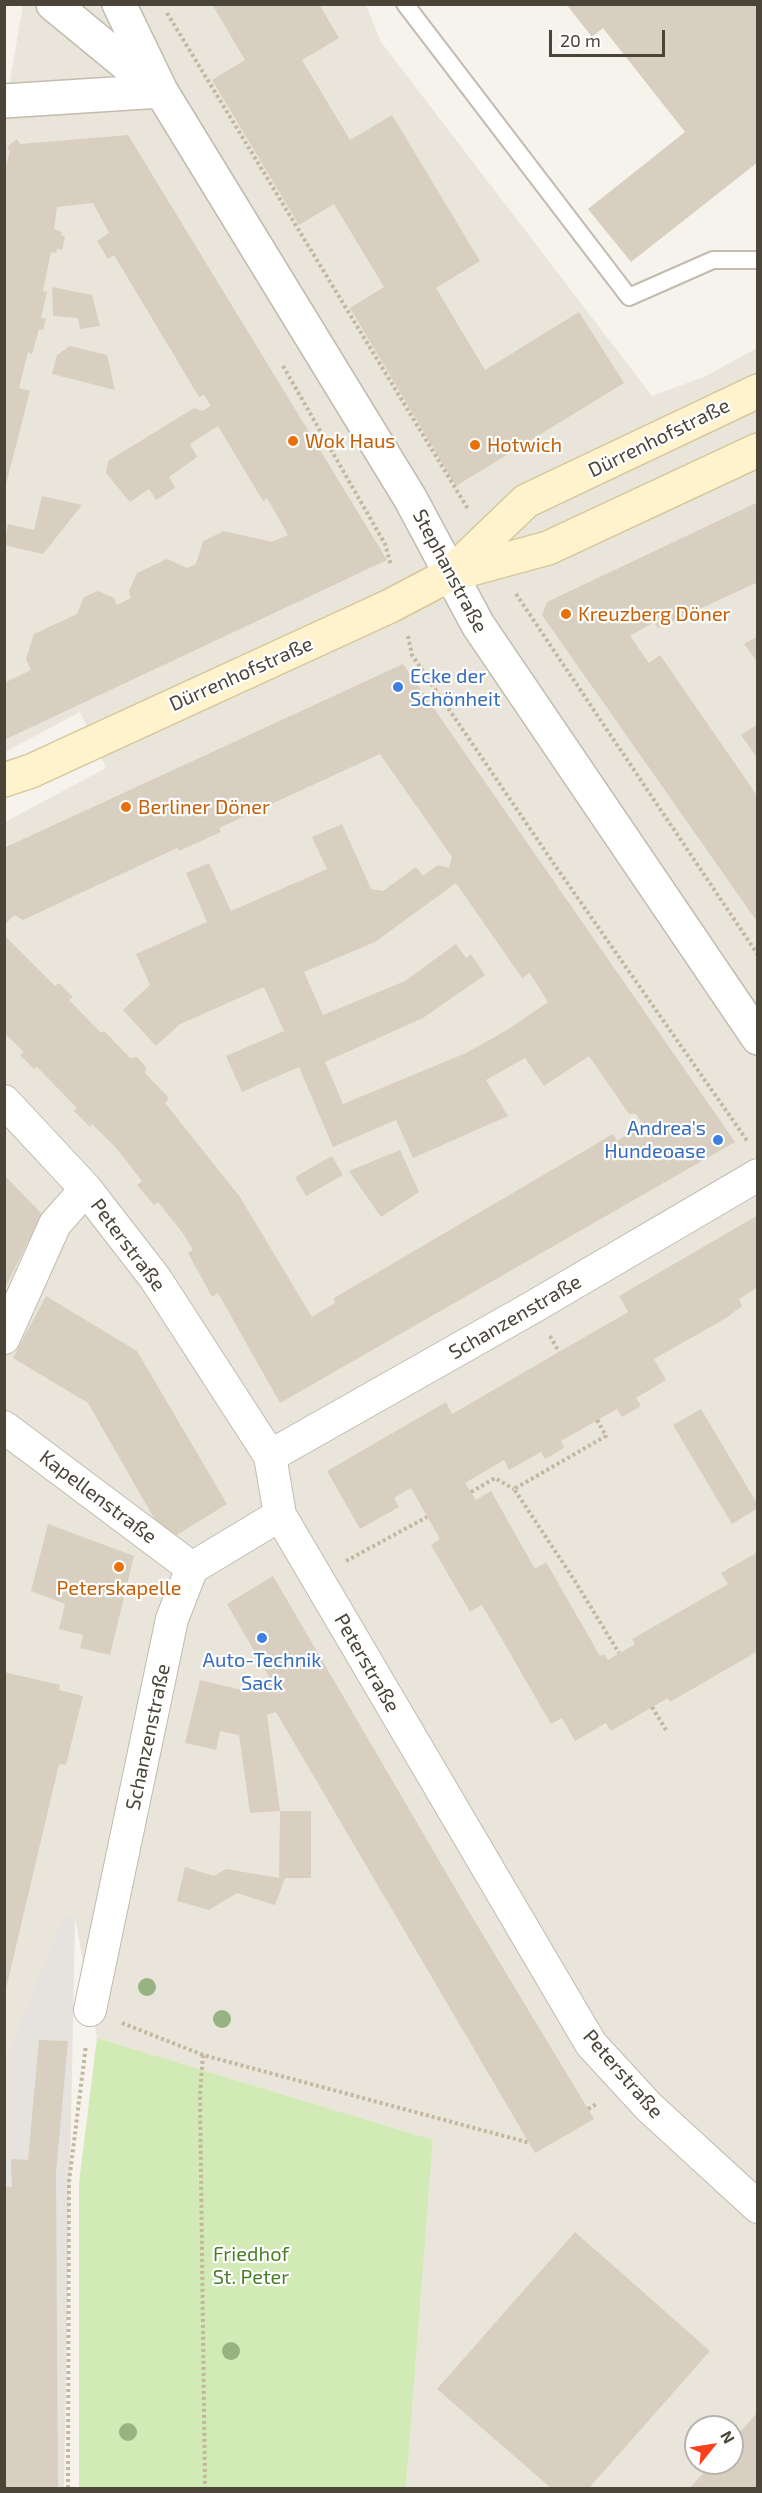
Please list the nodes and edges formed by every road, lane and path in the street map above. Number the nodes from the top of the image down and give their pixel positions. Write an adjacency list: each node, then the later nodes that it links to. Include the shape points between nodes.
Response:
1 (53, 4): 5 (street, Stephanstraße)
2 (119, 4): 5 (street, Stephanstraße)
3 (162, 4): 10 (path)
4 (405, 4): 7 (lane, via 629,297 714,260)
5 (160, 92): 6 (street); 11 (street, Stephanstraße, via 399,479)
6 (4, 101)
7 (758, 260)
8 (758, 391): 11 (main road, Dürrenhofstraße, via 526,501)
9 (758, 450): 11 (main road, Dürrenhofstraße, via 548,548)
10 (455, 487)
11 (449, 575): 13 (main road, Dürrenhofstraße, via 390,606); 16 (street, Stephanstraße, via 500,660)
12 (521, 604): 15 (path)
13 (18, 775): 14 (main road, Dürrenhofstraße)
14 (4, 793)
15 (758, 955)
16 (758, 1038)
17 (4, 1101): 19 (street, Peterstraße)
18 (758, 1174): 23 (street, Schanzenstraße)
19 (86, 1190): 20 (street, via 55,1224); 23 (street, Peterstraße, via 155,1278)
20 (4, 1338)
21 (597, 1420): 24 (path, via 606,1436)
22 (4, 1427): 28 (street, Kapellenstraße)
23 (270, 1456): 26 (street, Peterstraße)
24 (514, 1489): 25 (path, via 495,1478); 30 (path)
25 (471, 1492)
26 (280, 1515): 28 (street); 29 (street, Peterstraße)
27 (427, 1516): 29 (path)
28 (192, 1568): 33 (street, Schanzenstraße, via 172,1619)
29 (316, 1577): 36 (street, Peterstraße, via 591,2044 649,2107)
30 (619, 1653)
31 (652, 1707): 32 (path)
32 (666, 1730)
33 (90, 2010): 34 (path); 37 (path, via 69,2182)
34 (203, 2055): 35 (path); 38 (path, via 200,2095)
35 (530, 2143)
36 (758, 2207)
37 (68, 2488)
38 (205, 2488)

